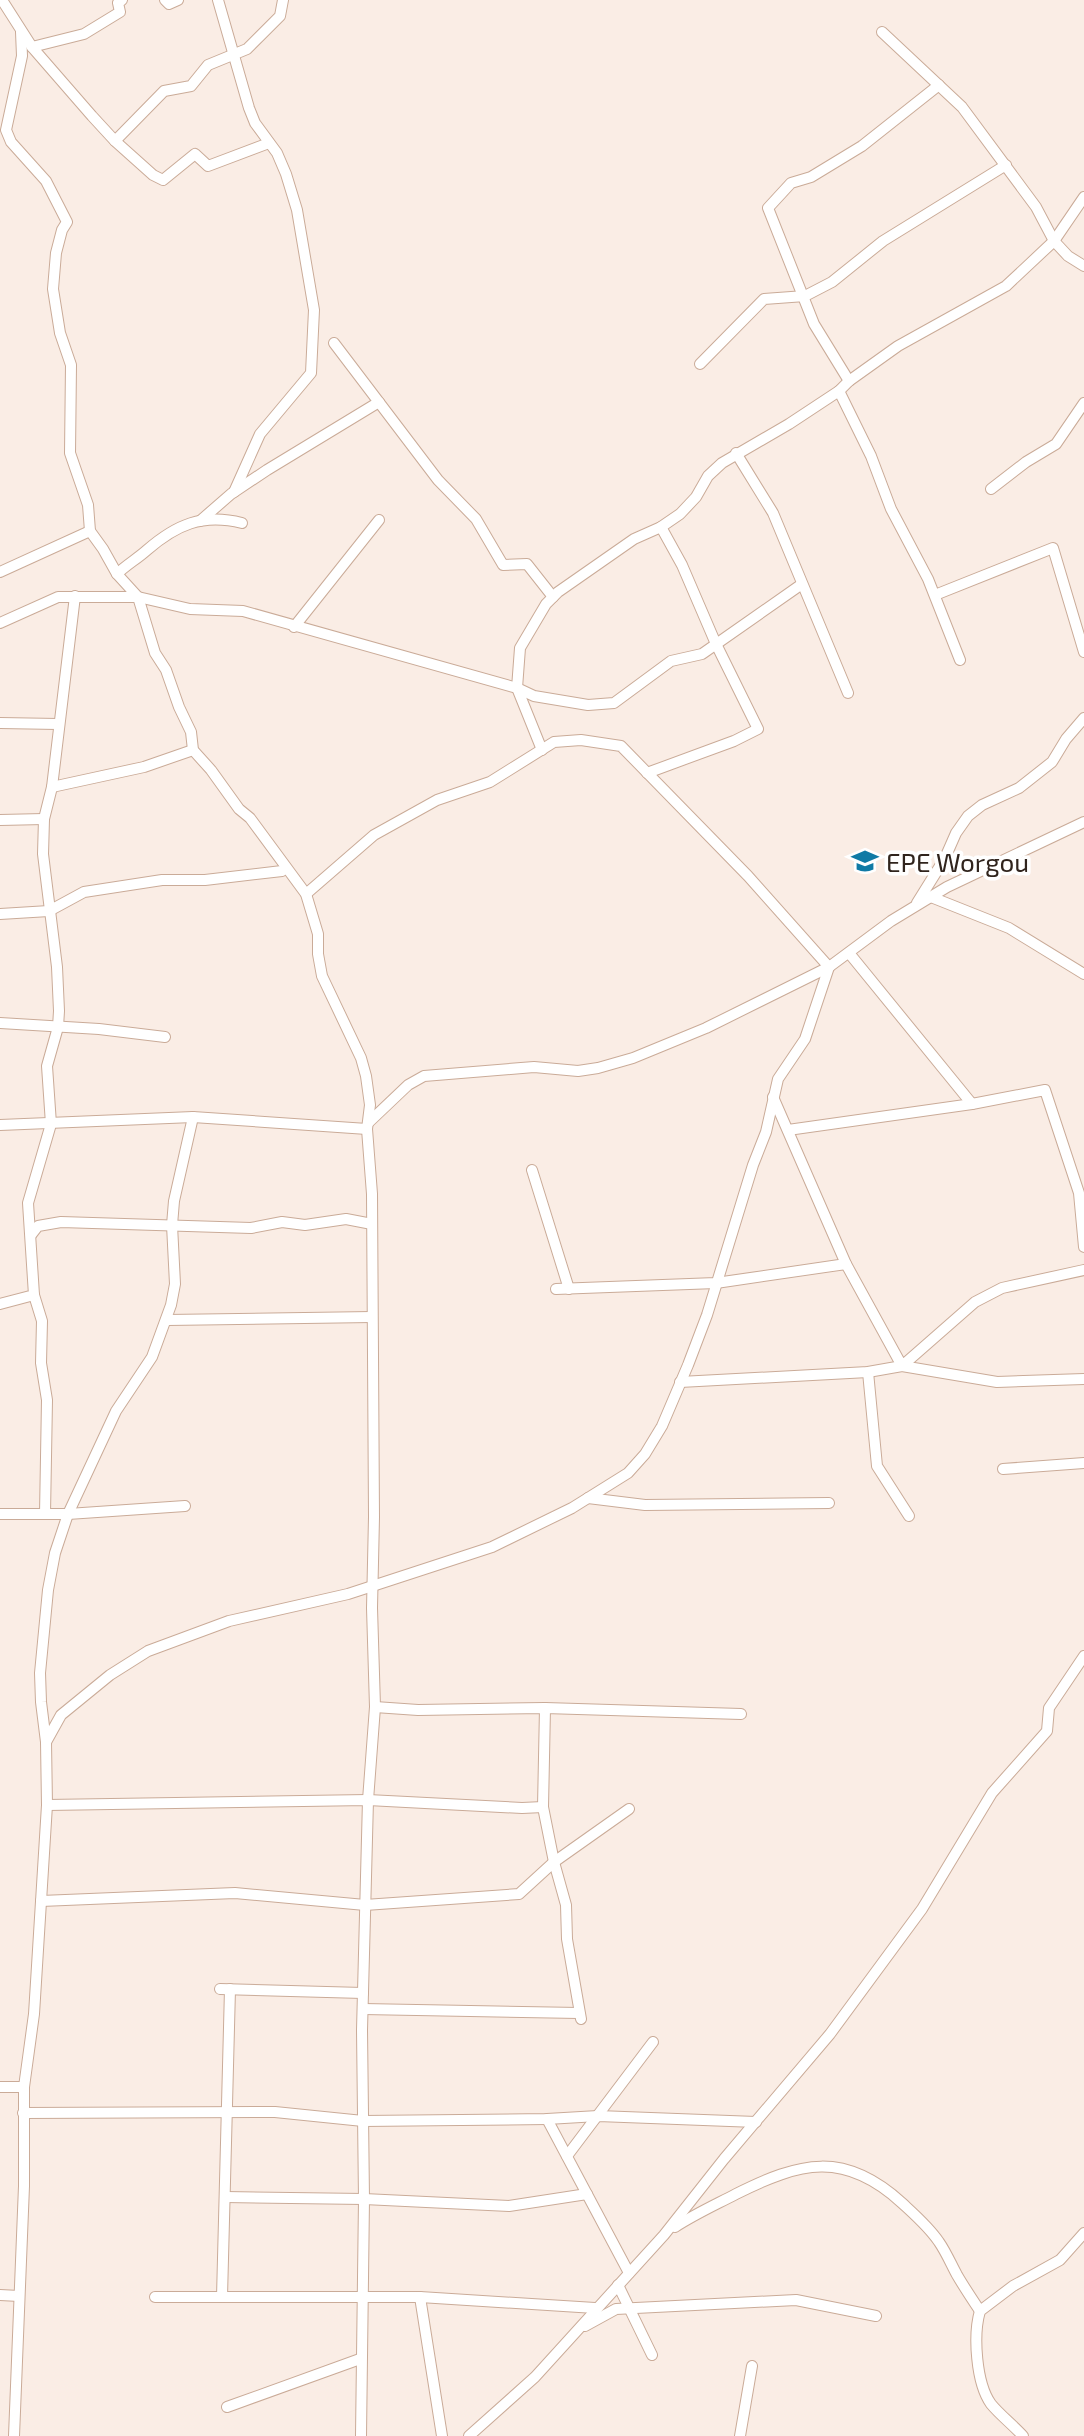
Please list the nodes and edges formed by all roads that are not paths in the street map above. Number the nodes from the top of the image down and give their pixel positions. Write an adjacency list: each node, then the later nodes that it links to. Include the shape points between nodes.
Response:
1 (2, 0): 7 (street)
2 (122, 0): 9 (street, via 120,12 84,34)
3 (165, 0): 4 (street, via 169,4)
4 (178, 0)
5 (218, 0): 10 (street)
6 (283, 0): 10 (street, via 280,16 247,49)
7 (21, 32): 9 (street); 13 (street, via 22,56 6,130)
8 (882, 32): 11 (street)
9 (32, 47): 12 (street)
10 (234, 53): 12 (street, via 208,65 191,86 164,91); 14 (street, via 249,108)
11 (939, 85): 16 (street); 20 (street, via 862,146 811,177 791,183 768,208)
12 (115, 141): 14 (street, via 163,180 195,154 208,166)
13 (11, 142): 15 (street); 34 (street, via 47,181 67,222 56,253 53,289 71,365 70,453 88,505)
14 (269, 143): 29 (street, via 298,210 313,297 311,373 260,434)
15 (0, 150)
16 (1006, 165): 18 (street); 20 (street)
17 (1084, 197): 18 (street)
18 (1054, 241): 19 (street); 23 (street, via 1006,286 898,346)
19 (1084, 266)
20 (805, 296): 22 (street, via 764,299); 23 (street, via 814,324)
21 (334, 342): 25 (street)
22 (701, 364)
23 (849, 381): 24 (street)
24 (839, 391): 27 (street); 38 (street)
25 (379, 402): 29 (street); 41 (street, via 438,480 476,519 503,565 527,564)
26 (1084, 403): 28 (street, via 1056,444)
27 (736, 453): 33 (street, via 708,476 680,514); 37 (street, via 773,513)
28 (991, 489)
29 (234, 492): 31 (street)
30 (379, 520): 43 (street)
31 (200, 521): 32 (street); 36 (street, via 158,539)
32 (242, 523)
33 (661, 527): 41 (street, via 634,539); 44 (street)
34 (90, 531): 35 (street); 36 (street)
35 (0, 572)
36 (117, 574): 40 (street)
37 (802, 584): 44 (street); 48 (street)
38 (935, 595): 45 (street, via 1054,548); 46 (street)
39 (75, 596): 40 (street); 42 (street, via 58,597); 51 (street)
40 (138, 597): 43 (street, via 190,609 243,611); 52 (street, via 156,653 191,732)
41 (553, 597): 47 (street, via 520,648)
42 (0, 623)
43 (294, 627): 47 (street)
44 (716, 645): 47 (street, via 702,654 671,661 614,702 588,705 534,696); 54 (street, via 758,729)
45 (1084, 652)
46 (960, 660)
47 (517, 688): 53 (street)
48 (848, 693)
49 (1084, 718): 62 (street, via 1043,770 968,816)
50 (0, 723): 51 (street)
51 (58, 724): 55 (street)
52 (193, 750): 55 (street, via 144,767); 59 (street)
53 (542, 750): 54 (street, via 554,743 581,740 621,746); 60 (street, via 490,782 437,800 380,831)
54 (647, 774): 66 (street)
55 (52, 787): 56 (street)
56 (44, 819): 57 (street); 63 (street)
57 (0, 820)
58 (1084, 822): 61 (street)
59 (286, 868): 60 (street); 63 (street, via 84,892)
60 (306, 894): 76 (street, via 318,934 322,976 366,1076)
61 (931, 897): 62 (street); 67 (street, via 1009,928)
62 (915, 907): 65 (street)
63 (49, 911): 64 (street); 69 (street, via 57,967)
64 (0, 914)
65 (849, 953): 66 (street); 72 (street)
66 (830, 967): 71 (street, via 805,1039 778,1079); 76 (street, via 706,1027 613,1064 578,1071 534,1067 424,1076 408,1085)
67 (1084, 974)
68 (0, 1023): 69 (street)
69 (58, 1027): 70 (street); 74 (street, via 47,1066)
70 (165, 1037)
71 (773, 1097): 77 (street); 86 (street, via 766,1132)
72 (972, 1104): 77 (street); 79 (street, via 1045,1090)
73 (193, 1117): 74 (street); 76 (street); 81 (street)
74 (51, 1124): 75 (street); 82 (street, via 29,1203)
75 (0, 1125)
76 (367, 1126): 80 (street)
77 (788, 1130): 84 (street)
78 (532, 1170): 88 (street)
79 (1081, 1193): 83 (street)
80 (372, 1224): 81 (street, via 346,1219 251,1228); 91 (street)
81 (172, 1225): 82 (street, via 61,1222 38,1226); 92 (street, via 175,1284)
82 (32, 1235): 89 (street)
83 (1084, 1247)
84 (846, 1264): 86 (street); 93 (street)
85 (1084, 1270): 93 (street, via 1002,1288 975,1303)
86 (716, 1283): 88 (street); 96 (street)
87 (556, 1289): 88 (street)
88 (569, 1289)
89 (34, 1294): 90 (street); 103 (street, via 42,1321 41,1363 47,1399)
90 (0, 1304)
91 (372, 1317): 92 (street); 106 (street)
92 (167, 1320): 104 (street, via 152,1357 116,1411)
93 (902, 1366): 94 (street); 95 (street, via 997,1382)
94 (868, 1372): 96 (street); 105 (street, via 877,1466)
95 (1084, 1378)
96 (680, 1382): 99 (street, via 645,1454 628,1473)
97 (1084, 1463): 98 (street)
98 (1003, 1469)
99 (588, 1499): 100 (street, via 645,1505); 106 (street, via 492,1548)
100 (829, 1503)
101 (185, 1506): 104 (street)
102 (0, 1514): 103 (street)
103 (45, 1514): 104 (street)
104 (68, 1514): 111 (street, via 55,1553 43,1634 41,1702)
105 (909, 1516)
106 (372, 1584): 108 (street); 111 (street, via 348,1594 229,1622 148,1651 61,1715)
107 (1084, 1656): 129 (street, via 1049,1708 1046,1731 992,1793 922,1909 830,2034)
108 (375, 1707): 109 (street); 112 (street)
109 (545, 1708): 110 (street); 114 (street)
110 (741, 1714)
111 (46, 1742): 113 (street)
112 (368, 1800): 113 (street); 114 (street); 118 (street)
113 (47, 1805): 117 (street)
114 (543, 1807): 116 (street)
115 (629, 1809): 116 (street)
116 (554, 1862): 118 (street, via 519,1894); 120 (street, via 566,1905 580,2016)
117 (41, 1901): 118 (street, via 235,1893); 123 (street)
118 (365, 1906): 119 (street)
119 (363, 1993): 120 (street); 124 (street, via 225,1989)
120 (363, 2009): 128 (street)
121 (653, 2042): 126 (street)
122 (0, 2087): 123 (street)
123 (24, 2087): 125 (street)
124 (229, 2112): 125 (street); 128 (street); 132 (street)
125 (23, 2113): 139 (street)
126 (598, 2116): 127 (street); 129 (street); 130 (street)
127 (547, 2119): 128 (street); 130 (street)
128 (363, 2121): 133 (street)
129 (756, 2122): 135 (street)
130 (567, 2157): 131 (street)
131 (586, 2194): 133 (street, via 509,2206); 136 (street)
132 (225, 2197): 133 (street); 141 (street)
133 (364, 2199): 142 (street)
134 (1084, 2233): 146 (street, via 1060,2260)
135 (664, 2235): 136 (street); 146 (street, via 699,2211 779,2174 804,2167 849,2170 867,2176 917,2217 938,2241)
136 (629, 2273): 137 (street)
137 (618, 2285): 144 (street); 145 (street)
138 (0, 2295): 139 (street)
139 (19, 2296): 153 (street)
140 (155, 2297): 141 (street)
141 (222, 2297): 142 (street)
142 (363, 2297): 143 (street); 150 (street)
143 (420, 2297): 144 (street); 155 (street)
144 (595, 2308): 148 (street)
145 (628, 2308): 147 (street, via 796,2300); 148 (street, via 616,2309); 149 (street)
146 (980, 2311): 158 (street, via 975,2337 987,2395)
147 (876, 2316)
148 (579, 2329): 156 (street)
149 (652, 2355)
150 (360, 2359): 152 (street); 154 (street)
151 (751, 2366): 157 (street)
152 (227, 2407)
153 (14, 2436)
154 (361, 2436)
155 (442, 2436)
156 (469, 2436)
157 (740, 2436)
158 (1023, 2436)

